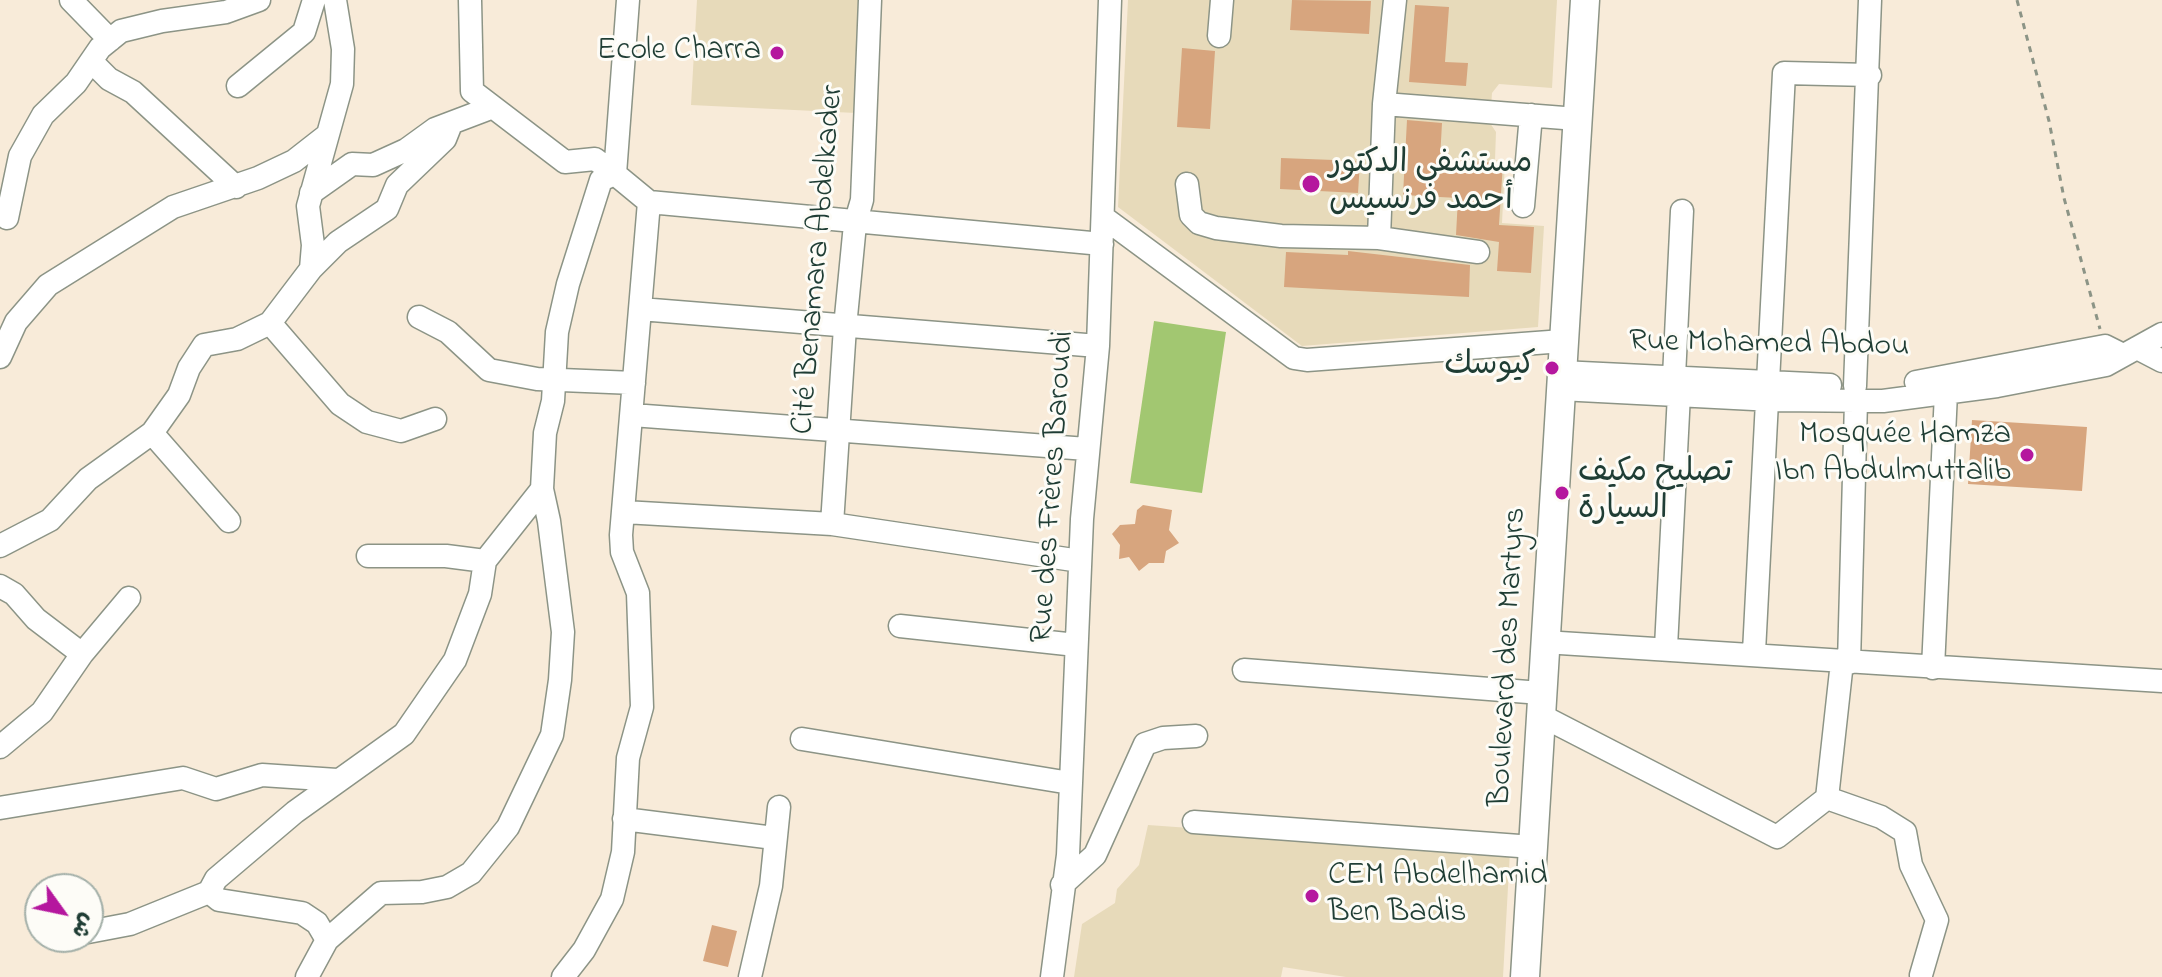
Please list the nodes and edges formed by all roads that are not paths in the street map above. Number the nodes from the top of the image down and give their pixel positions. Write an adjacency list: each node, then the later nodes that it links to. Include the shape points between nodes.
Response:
1 (71, 0): 15 (street)
2 (259, 0): 13 (street, via 226,12)
3 (314, 0): 18 (street, via 304,32)
4 (335, 0): 24 (street, via 342,84)
5 (470, 0): 20 (street, via 472,91)
6 (628, 0): 25 (street)
7 (870, 0): 34 (street, Cité Benamara Abdelkader, via 862,200)
8 (1110, 0): 32 (street, Rue des Frères Baroudi)
9 (1222, 0): 14 (street)
10 (1395, 0): 19 (street)
11 (1585, 0): 22 (main road, Boulevard des Martyrs)
12 (1870, 0): 17 (street)
13 (162, 10): 15 (street)
14 (1219, 36)
15 (110, 40): 16 (street)
16 (91, 61): 27 (street, via 133,92); 33 (street, via 43,115 20,156)
17 (1870, 75): 52 (street, via 1784,73); 53 (street)
18 (238, 86)
19 (1384, 104): 21 (street); 35 (street)
20 (493, 107): 23 (street); 25 (street, via 565,162 595,159)
21 (1531, 115): 22 (street); 30 (street)
22 (1577, 119): 43 (main road, Boulevard des Martyrs)
23 (451, 124): 28 (street, via 373,165 352,164); 38 (street, via 445,139 397,185 387,209 338,242)
24 (326, 136): 27 (street, via 294,161); 28 (street)
25 (615, 174): 29 (street); 48 (street, via 601,180 584,228 557,332)
26 (1187, 184): 35 (street, via 1191,215 1216,228 1281,236)
27 (236, 187): 46 (street, via 173,207 48,285 16,322)
28 (311, 193): 38 (street)
29 (649, 202): 34 (street); 39 (street)
30 (1523, 206)
31 (1682, 211): 51 (street)
32 (1103, 217): 36 (street, Rue des Frères Baroudi); 43 (street, via 1294,358)
33 (7, 218)
34 (855, 224): 36 (street); 42 (street, Cité Benamara Abdelkader)
35 (1379, 238): 37 (street)
36 (1102, 244): 45 (street, Rue des Frères Baroudi)
37 (1478, 252)
38 (311, 269): 41 (street)
39 (640, 309): 42 (street); 50 (street)
40 (419, 317): 48 (street, via 448,332 489,370)
41 (270, 323): 56 (street, via 340,404 367,422 401,431); 58 (street, via 237,339 204,345)
42 (845, 327): 45 (street); 57 (street, Cité Benamara Abdelkader)
43 (1563, 341): 49 (main road, Boulevard des Martyrs)
44 (2147, 342): 47 (street); 53 (street, Rue Mohamed Abdou); 54 (street, Rue Mohamed Abdou, via 2106,365)
45 (1098, 346): 59 (street, Rue des Frères Baroudi)
46 (0, 357)
47 (2162, 361)
48 (553, 378): 50 (street); 60 (street)
49 (1560, 380): 51 (street, Rue Mohamed Abdou); 71 (main road, Boulevard des Martyrs)
50 (634, 383): 55 (street)
51 (1677, 386): 52 (street, Rue Mohamed Abdou); 73 (street)
52 (1766, 391): 53 (street, Rue Mohamed Abdou); 74 (street)
53 (1856, 393): 54 (street, Rue Mohamed Abdou); 76 (street)
54 (1946, 393): 77 (street)
55 (632, 415): 57 (street); 61 (street)
56 (435, 419)
57 (838, 430): 59 (street); 63 (street, Cité Benamara Abdelkader)
58 (152, 433): 62 (street); 64 (street, via 88,479 50,520)
59 (1087, 449): 67 (street, Rue des Frères Baroudi)
60 (542, 489): 66 (street); 96 (street, via 563,632 552,735 530,785 508,827 471,873 447,887 381,893)
61 (624, 512): 63 (street); 89 (street, via 622,552 638,593 642,707 628,758)
62 (229, 521)
63 (832, 524): 67 (street)
64 (0, 546)
65 (368, 556): 66 (street)
66 (485, 561): 84 (street, via 480,594 455,660 404,734)
67 (1080, 561): 72 (street, Rue des Frères Baroudi)
68 (0, 586): 75 (street)
69 (129, 598): 75 (street)
70 (900, 626): 72 (street)
71 (1544, 642): 73 (street); 80 (main road, Boulevard des Martyrs)
72 (1076, 645): 85 (street, Rue des Frères Baroudi)
73 (1666, 647): 74 (street)
74 (1754, 652): 76 (street)
75 (82, 654): 83 (street, via 42,712)
76 (1846, 663): 77 (street); 86 (street)
77 (1933, 668): 79 (street)
78 (1244, 670): 80 (street)
79 (2162, 681)
80 (1540, 704): 86 (street, via 1777,837); 92 (main road, Boulevard des Martyrs)
81 (1196, 736): 93 (street, via 1145,744 1095,855)
82 (802, 739): 85 (street)
83 (0, 747)
84 (337, 780): 88 (street, via 262,775 216,789 183,778); 94 (street, via 226,870)
85 (1070, 783): 93 (street, Rue des Frères Baroudi)
86 (1827, 798): 97 (street, via 1881,817 1905,832 1911,865 1937,920)
87 (779, 807): 91 (street)
88 (0, 808)
89 (624, 819): 91 (street); 99 (street, via 612,899)
90 (1194, 822): 92 (street)
91 (774, 838): 100 (street, via 771,886)
92 (1533, 847): 102 (main road, Boulevard des Martyrs)
93 (1062, 885): 101 (street, Rue des Frères Baroudi)
94 (209, 892): 95 (street); 96 (street, via 219,900 302,913 317,923)
95 (104, 929)
96 (327, 940): 98 (street)
97 (1921, 975)
98 (307, 977)
99 (563, 977)
100 (750, 977)
101 (1052, 977)
102 (1525, 977)

